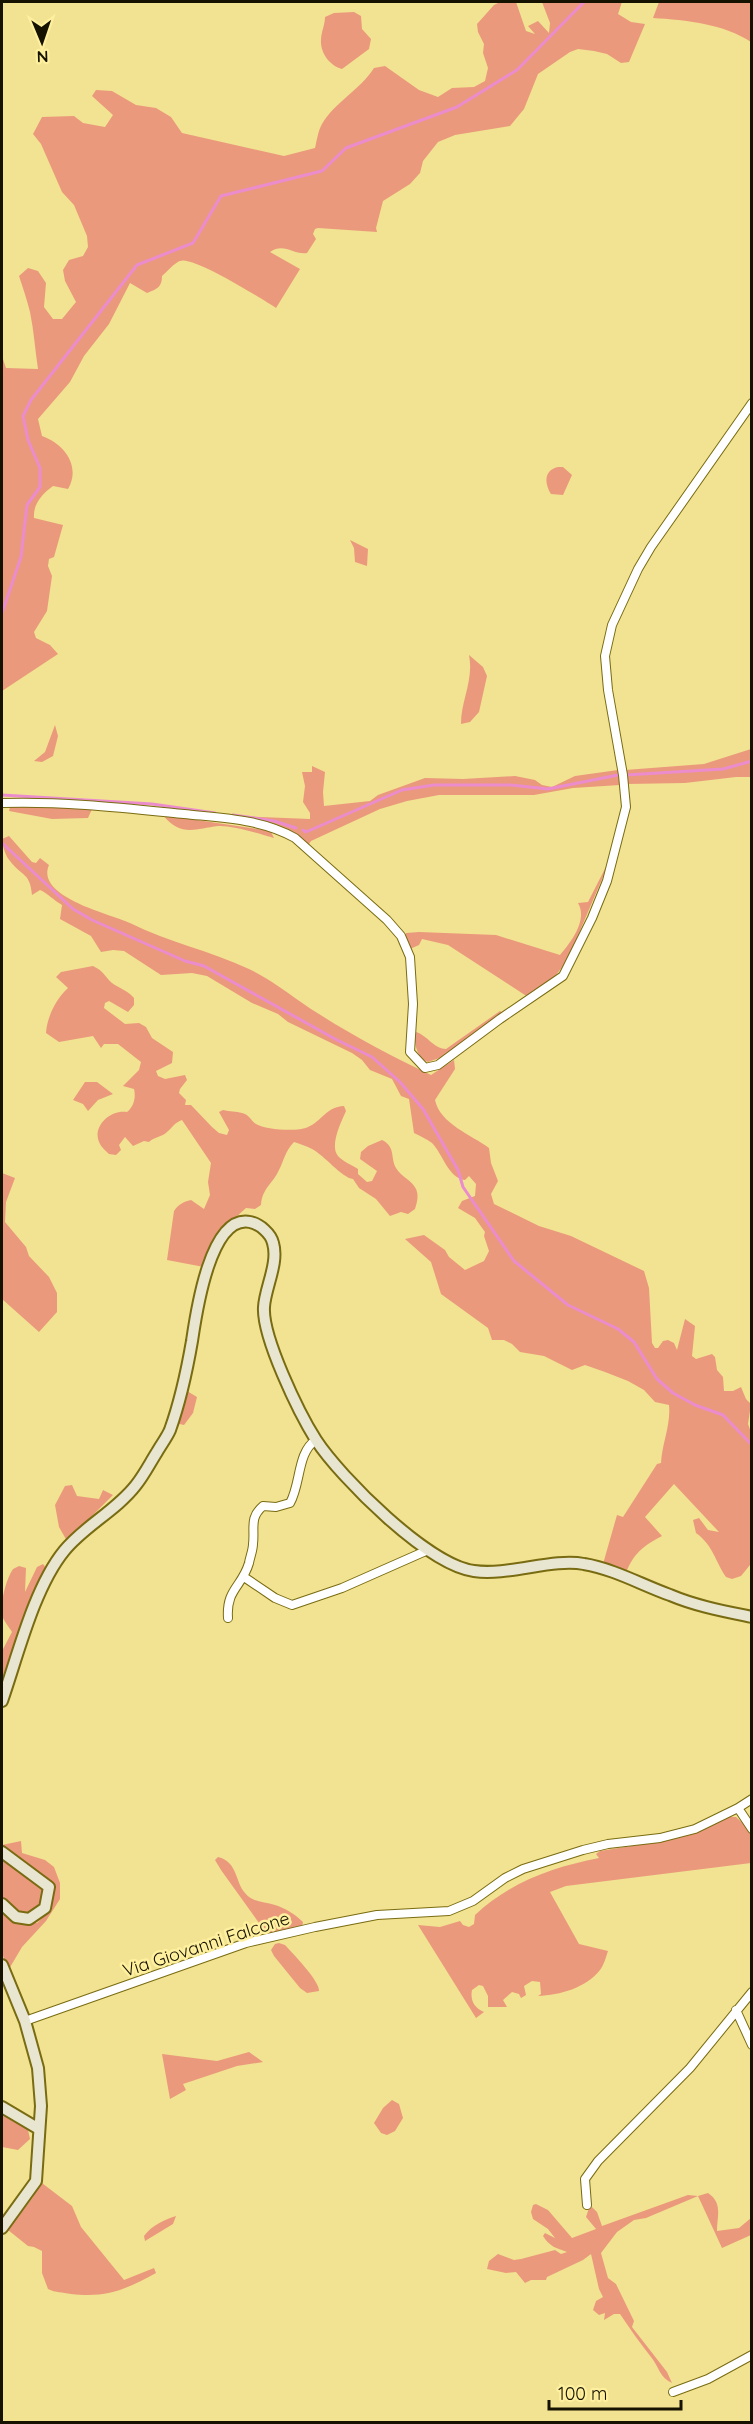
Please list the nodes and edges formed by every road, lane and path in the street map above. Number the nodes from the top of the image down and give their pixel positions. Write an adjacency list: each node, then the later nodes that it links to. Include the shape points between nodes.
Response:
1 (752, 403): 2 (street, via 651,547 612,625 605,656 626,807 607,881 592,918 563,976 438,1065 424,1068 410,1052 410,957 401,936 278,828 236,819 129,808)
2 (2, 803)
3 (316, 1440): 4 (street, via 364,1496); 5 (street, via 306,1449 290,1503 263,1506 255,1514 254,1545); 8 (street, via 274,1353 264,1321 274,1261 273,1243 254,1223 238,1222 225,1232 204,1275 169,1432 135,1486 55,1562)
4 (428, 1550): 5 (street, via 292,1605); 6 (street, via 474,1572 580,1563 702,1607)
5 (243, 1577): 7 (street, via 231,1592)
6 (752, 1617)
7 (228, 1618)
8 (2, 1701)
9 (752, 1799): 10 (street, Via Giovanni Falcone)
10 (738, 1808): 11 (street); 17 (street, Via Giovanni Falcone, via 677,1834 608,1844 538,1864 505,1878 473,1901 449,1911 377,1915 246,1943)
11 (752, 1829)
12 (2, 1852): 13 (street, via 48,1887 45,1908 29,1919 16,1917)
13 (2, 1904)
14 (2, 1965): 17 (street)
15 (752, 1992): 16 (street)
16 (736, 2010): 18 (street); 21 (street, via 690,2068 597,2161 585,2179)
17 (25, 2021): 20 (street, via 41,2085)
18 (752, 2045)
19 (2, 2107): 20 (street)
20 (39, 2129): 22 (street, via 36,2181)
21 (587, 2205)
22 (2, 2228)
23 (752, 2355): 24 (street, via 708,2379)
24 (673, 2392)

